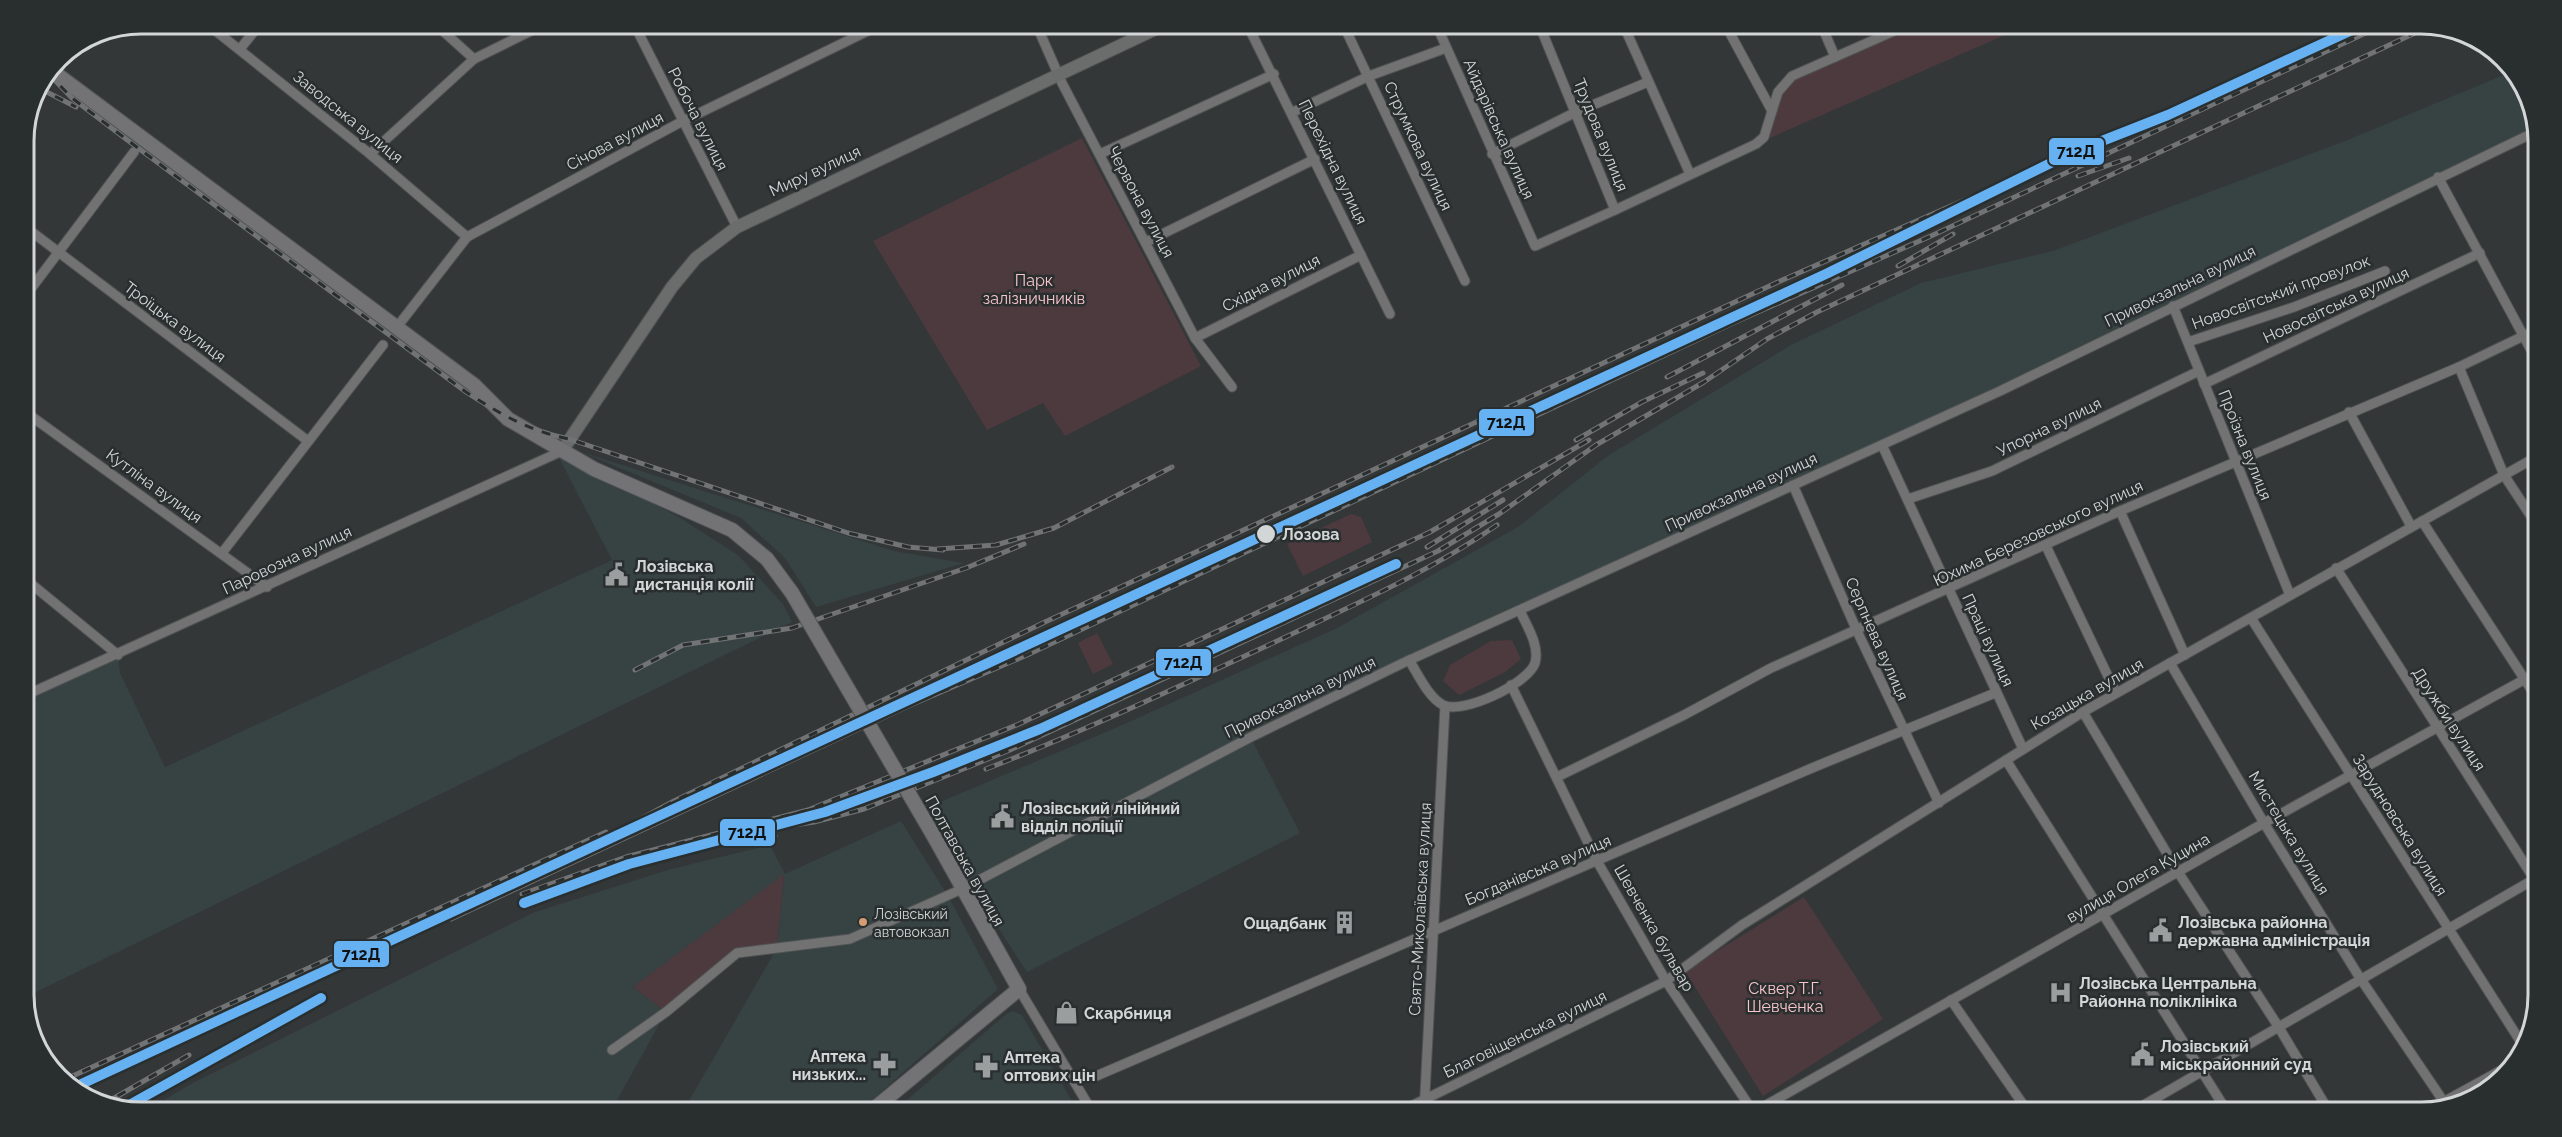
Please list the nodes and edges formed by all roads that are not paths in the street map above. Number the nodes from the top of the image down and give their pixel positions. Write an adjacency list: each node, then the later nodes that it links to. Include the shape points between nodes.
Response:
1 (220, 34): 18 (street, Заводська вулиця)
2 (252, 34): 18 (street)
3 (446, 34): 20 (street)
4 (525, 34): 20 (street)
5 (639, 34): 29 (street, Робоча вулиця)
6 (861, 34): 29 (street, Січова вулиця)
7 (1040, 34): 23 (street, Червона вулиця)
8 (1145, 34): 23 (main road, Миру вулиця)
9 (1252, 34): 21 (street, Перехідна вулиця)
10 (1348, 34): 24 (street, Струмкова вулиця)
11 (1440, 34): 17 (street, Айдарівська вулиця)
12 (1543, 34): 28 (street, Трудова вулиця)
13 (1627, 34): 25 (street)
14 (1730, 34): 26 (street)
15 (1825, 34): 19 (street)
16 (1887, 34): 19 (street)
17 (1446, 48): 24 (street); 34 (street, Айдарівська вулиця)
18 (240, 49): 32 (street, Заводська вулиця)
19 (1835, 57): 26 (street, via 1792,76 1778,92)
20 (474, 59): 32 (street)
21 (1274, 74): 27 (street, Перехідна вулиця); 33 (street)
22 (58, 75): 52 (main road, Полтавська вулиця)
23 (1059, 76): 33 (street, Червона вулиця); 39 (main road, Миру вулиця)
24 (1369, 76): 27 (street); 48 (street, Струмкова вулиця)
25 (1648, 82): 28 (street); 36 (street)
26 (1772, 111): 36 (street, via 1764,137 1756,144)
27 (1293, 112): 35 (street, Перехідна вулиця)
28 (1576, 112): 34 (street); 38 (street, Трудова вулиця)
29 (681, 122): 39 (street, Робоча вулиця); 41 (street, Січова вулиця)
30 (2527, 136): 37 (street, Привокзальна вулиця)
31 (134, 152): 45 (street)
32 (370, 154): 41 (street, Заводська вулиця)
33 (1100, 154): 42 (street, Червона вулиця)
34 (1492, 154): 43 (street, Айдарівська вулиця)
35 (1316, 159): 42 (street); 46 (street, Перехідна вулиця)
36 (1690, 174): 38 (street)
37 (2438, 177): 44 (street); 50 (street, Привокзальна вулиця)
38 (1615, 210): 43 (street, Трудова вулиця)
39 (737, 227): 67 (main road, Миру вулиця, via 696,258 672,287)
40 (35, 235): 45 (street, Троїцька вулиця)
41 (467, 237): 52 (street, Січова вулиця)
42 (1146, 242): 55 (street, Червона вулиця)
43 (1535, 246)
44 (2480, 253): 54 (street); 61 (street, Новосвітська вулиця)
45 (58, 254): 49 (street); 65 (street, Троїцька вулиця)
46 (1361, 255): 51 (street, Перехідна вулиця); 55 (street, Східна вулиця)
47 (2385, 271): 56 (street, Новосвітський провулок, via 2294,307)
48 (1465, 281)
49 (35, 284)
50 (2173, 306): 56 (street, Проїзна вулиця); 66 (street, Привокзальна вулиця)
51 (1390, 314)
52 (397, 327): 67 (main road, Полтавська вулиця, via 474,385 508,420)
53 (2527, 335): 54 (street, Юхима Березовського вулиця)
54 (2524, 337): 57 (street); 59 (street, Юхима Березовського вулиця)
55 (1195, 338): 62 (street, Червона вулиця)
56 (2188, 342): 60 (street, Проїзна вулиця)
57 (2527, 343)
58 (383, 345): 65 (street)
59 (2458, 367): 63 (street, Юхима Березовського вулиця); 70 (street)
60 (2199, 371): 61 (street, Проїзна вулиця); 72 (street, Упорна вулиця, via 1992,471)
61 (2204, 384): 68 (street, Проїзна вулиця)
62 (1232, 387)
63 (2349, 412): 68 (street, Юхима Березовського вулиця); 76 (street)
64 (35, 419): 78 (street, Кутліна вулиця)
65 (308, 441): 78 (street)
66 (1882, 445): 71 (street, Привокзальна вулиця); 72 (street, Праці вулиця)
67 (562, 452): 81 (street, Паровозна вулиця); 111 (main road, Полтавська вулиця, bridge, via 732,530 767,559 792,593)
68 (2236, 461): 74 (street, Юхима Березовського вулиця); 83 (street, Проїзна вулиця)
69 (2527, 462): 70 (street, Козацька вулиця)
70 (2504, 475): 73 (street); 75 (street, Козацька вулиця)
71 (1793, 485): 84 (street, Привокзальна вулиця); 86 (street, Серпнева вулиця)
72 (1908, 499): 82 (street, Праці вулиця)
73 (2527, 510)
74 (2120, 511): 77 (street, Юхима Березовського вулиця); 88 (street)
75 (2422, 521): 76 (street, Козацька вулиця); 91 (street)
76 (2411, 526): 79 (street, Козацька вулиця)
77 (2046, 546): 82 (street, Юхима Березовського вулиця); 96 (street)
78 (222, 553): 81 (street, Кутліна вулиця)
79 (2336, 568): 83 (street, Козацька вулиця); 99 (street, Дружби вулиця)
80 (35, 587): 87 (street)
81 (267, 587): 87 (street, Паровозна вулиця)
82 (1949, 591): 86 (street, Юхима Березовського вулиця); 95 (street, Праці вулиця)
83 (2290, 595): 85 (street, Козацька вулиця)
84 (1520, 611): 89 (street, Привокзальна вулиця); 93 (street, via 1536,658 1530,672)
85 (2251, 618): 88 (street, Козацька вулиця); 103 (street, Зарудновська вулиця)
86 (1857, 631): 100 (street, Серпнева вулиця); 104 (street, Юхима Березовського вулиця, via 1772,668)
87 (118, 655): 94 (street, Паровозна вулиця)
88 (2185, 655): 90 (street, Козацька вулиця)
89 (1409, 660): 97 (street, via 1433,697); 111 (street, Привокзальна вулиця, via 1251,737)
90 (2170, 663): 96 (street, Козацька вулиця); 106 (street, Мистецька вулиця)
91 (2525, 679): 92 (street); 99 (street, вулиця Олега Куцина)
92 (2528, 683)
93 (1510, 686): 97 (street, via 1465,707); 104 (street, Шевченка бульвар)
94 (35, 691)
95 (1995, 693): 100 (street, Богданівська вулиця); 101 (street, Праці вулиця)
96 (2116, 693): 98 (street, Козацька вулиця)
97 (1445, 706): 114 (street, Свято-Миколаївська вулиця)
98 (2083, 712): 101 (street, Козацька вулиця); 109 (street)
99 (2436, 728): 103 (street, вулиця Олега Куцина); 108 (street, Дружби вулиця)
100 (1903, 732): 105 (street, Серпнева вулиця); 107 (street, Богданівська вулиця)
101 (2023, 749): 102 (street, Козацька вулиця)
102 (2006, 760): 105 (street, Козацька вулиця); 112 (street)
103 (2353, 776): 106 (street, вулиця Олега Куцина); 113 (street, Зарудновська вулиця)
104 (1557, 777): 107 (street, Шевченка бульвар)
105 (1939, 803): 116 (street, Козацька вулиця, via 1742,926)
106 (2264, 823): 109 (street, вулиця Олега Куцина); 115 (street, Мистецька вулиця)
107 (1597, 861): 114 (street, Богданівська вулиця); 116 (street, Шевченка бульвар)
108 (2528, 866)
109 (2178, 872): 112 (street, вулиця Олега Куцина); 119 (street)
110 (2528, 885): 113 (street)
111 (962, 890): 117 (main road, Полтавська вулиця); 121 (street, Привокзальна вулиця, via 850,939 737,953 666,1012)
112 (2104, 915): 118 (street, вулиця Олега Куцина); 122 (street)
113 (2447, 928): 115 (street); 120 (street, Зарудновська вулиця)
114 (1434, 930): 123 (street, Богданівська вулиця); 126 (street, Свято-Миколаївська вулиця)
115 (2360, 978): 119 (street); 127 (street, Мистецька вулиця)
116 (1666, 981): 126 (street, Благовіщенська вулиця); 131 (street, Шевченка бульвар)
117 (1018, 989): 128 (main road); 129 (street)
118 (1951, 1000): 132 (street, вулиця Олега Куцина); 133 (street)
119 (2278, 1026): 122 (street); 136 (street)
120 (2518, 1038)
121 (612, 1050)
122 (2201, 1071): 134 (street); 135 (street)
123 (1094, 1077)
124 (2490, 1077): 125 (street)
125 (2457, 1096)
126 (1425, 1100): 130 (street, Благовіщенська вулиця)
127 (2443, 1100)
128 (882, 1102)
129 (1086, 1102)
130 (1421, 1102)
131 (1747, 1102)
132 (1773, 1102)
133 (2021, 1102)
134 (2149, 1102)
135 (2221, 1102)
136 (2323, 1102)

